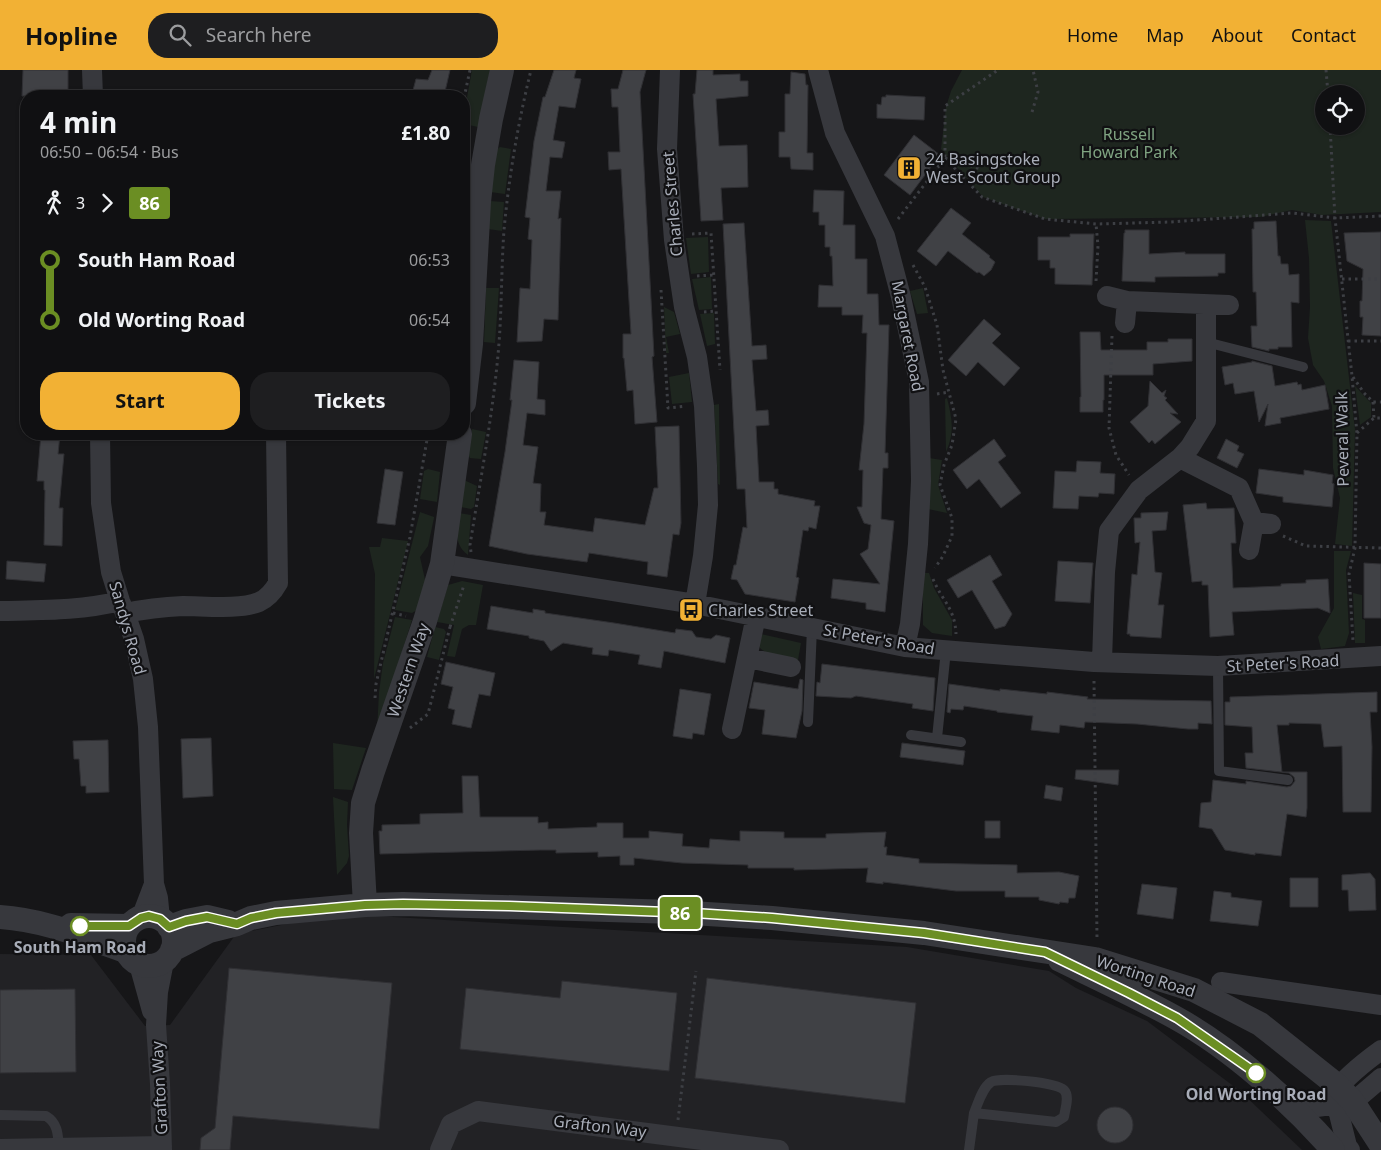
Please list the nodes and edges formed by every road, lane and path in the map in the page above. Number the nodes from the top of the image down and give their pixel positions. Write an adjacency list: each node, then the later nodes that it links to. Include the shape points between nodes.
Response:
1 (92, 70): 11 (street)
2 (470, 70): 12 (path)
3 (502, 70): 31 (street, via 483,165)
4 (531, 70): 50 (path, via 510,172 499,353)
5 (670, 70): 52 (street, Charles Street, via 667,149 674,240 684,307 698,357 707,466 708,505)
6 (818, 70): 20 (street, Margaret Road, via 835,133)
7 (998, 70): 15 (path, via 946,106)
8 (1033, 70): 13 (path, via 1038,92)
9 (1326, 70): 10 (path)
10 (1327, 85)
11 (93, 90)
12 (466, 90)
13 (1032, 112)
14 (1330, 135): 18 (path, Peveral Walk)
15 (945, 158): 16 (path); 19 (path, via 982,197 1045,219); 20 (path)
16 (981, 169)
17 (1381, 216): 18 (path)
18 (1335, 218): 19 (path, via 1292,213); 21 (path, Peveral Walk)
19 (1096, 224): 23 (path, via 1096,286)
20 (885, 236): 51 (street, Margaret Road, via 902,297 919,382 921,480)
21 (1342, 279): 22 (path); 28 (path, Peveral Walk)
22 (1381, 279)
23 (1107, 296): 24 (street)
24 (1127, 301): 26 (street); 27 (street)
25 (1229, 304): 26 (street)
26 (1206, 305): 30 (street)
27 (1125, 323): 44 (path, via 1112,334 1109,428 1116,455)
28 (1348, 341): 29 (path); 33 (path, Peveral Walk)
29 (1381, 341)
30 (1206, 342): 32 (lane); 43 (street, via 1206,421)
31 (470, 344)
32 (1303, 367)
33 (1352, 376): 34 (path); 38 (path, Peveral Walk)
34 (1373, 402): 35 (path); 36 (path)
35 (1381, 402)
36 (1374, 418): 37 (path); 38 (path)
37 (1381, 418)
38 (1357, 434): 46 (path, Peveral Walk)
39 (100, 440): 53 (street, Sandys Road, via 101,503 111,572)
40 (276, 440): 53 (street, via 278,584 272,593 246,606)
41 (427, 440): 66 (path)
42 (459, 440): 49 (street, Western Way)
43 (1180, 458): 44 (street); 45 (street, via 1239,488)
44 (1139, 490): 63 (street, via 1109,531)
45 (1263, 523): 46 (path, via 1271,532 1306,546); 48 (street)
46 (1355, 548): 47 (path); 62 (path, Peveral Walk, via 1349,574)
47 (1381, 548)
48 (1248, 550)
49 (442, 564): 50 (street, St Peter's Road); 73 (street, Western Way, via 364,803 361,833)
50 (469, 568): 52 (street, St Peter's Road); 56 (path)
51 (915, 568): 58 (street, Margaret Road); 59 (path, via 933,570 938,590 956,620)
52 (695, 604): 55 (street, St Peter's Road)
53 (122, 607): 54 (street); 75 (street, Sandys Road, via 143,678 148,727 154,884)
54 (0, 611)
55 (756, 616): 57 (street, St Peter's Road); 61 (street)
56 (450, 627)
57 (812, 628): 58 (street, St Peter's Road); 67 (lane)
58 (905, 647): 59 (street, St Peter's Road)
59 (953, 651): 63 (street, St Peter's Road); 70 (lane)
60 (1381, 656): 62 (street, St Peter's Road)
61 (748, 658): 65 (street); 68 (street)
62 (1353, 659): 64 (street, St Peter's Road)
63 (1098, 661): 64 (street, St Peter's Road); 78 (path)
64 (1218, 666): 72 (lane, via 1220,771)
65 (790, 667)
66 (375, 700)
67 (808, 722)
68 (732, 729)
69 (911, 735): 70 (lane)
70 (937, 738): 71 (lane)
71 (961, 742)
72 (1288, 780)
73 (365, 905): 76 (street, Worting Road, via 276,913); 79 (street, Worting Road, via 529,907 772,918 924,933)
74 (0, 917): 77 (street)
75 (150, 922): 76 (street, via 207,917); 77 (street); 80 (street, via 174,938); 81 (street, via 125,934 124,943)
76 (237, 924): 80 (street, Worting Road, via 209,931)
77 (50, 925): 81 (street)
78 (1097, 940)
79 (1045, 952): 88 (street, Worting Road, via 1095,959 1194,990 1260,1024); 89 (street, Worting Road, via 1194,1029 1256,1073)
80 (168, 956): 81 (street, via 157,965 148,966); 85 (street, Grafton Way, via 158,992)
81 (132, 958): 85 (street, Grafton Way)
82 (696, 971): 92 (path)
83 (1221, 982): 84 (street)
84 (1381, 1005)
85 (156, 1025): 95 (street, Grafton Way)
86 (1381, 1050): 88 (street)
87 (1381, 1078): 88 (street)
88 (1342, 1097): 89 (street, via 1302,1109); 93 (street, Worting Road); 101 (street, via 1339,1114)
89 (1292, 1108): 100 (street, Worting Road)
90 (974, 1113): 90 (lane, via 1056,1122 1064,1116 1067,1096 1056,1085 1003,1079 991,1082 984,1090); 99 (lane)
91 (0, 1115): 94 (lane, via 46,1116 56,1125)
92 (677, 1136): 97 (street, Grafton Way, via 478,1111 451,1124); 98 (street, Grafton Way)
93 (1381, 1145)
94 (59, 1148): 95 (street); 96 (street)
95 (162, 1148)
96 (0, 1149)
97 (440, 1150)
98 (779, 1150)
99 (969, 1150)
100 (1333, 1150)
101 (1350, 1150)

